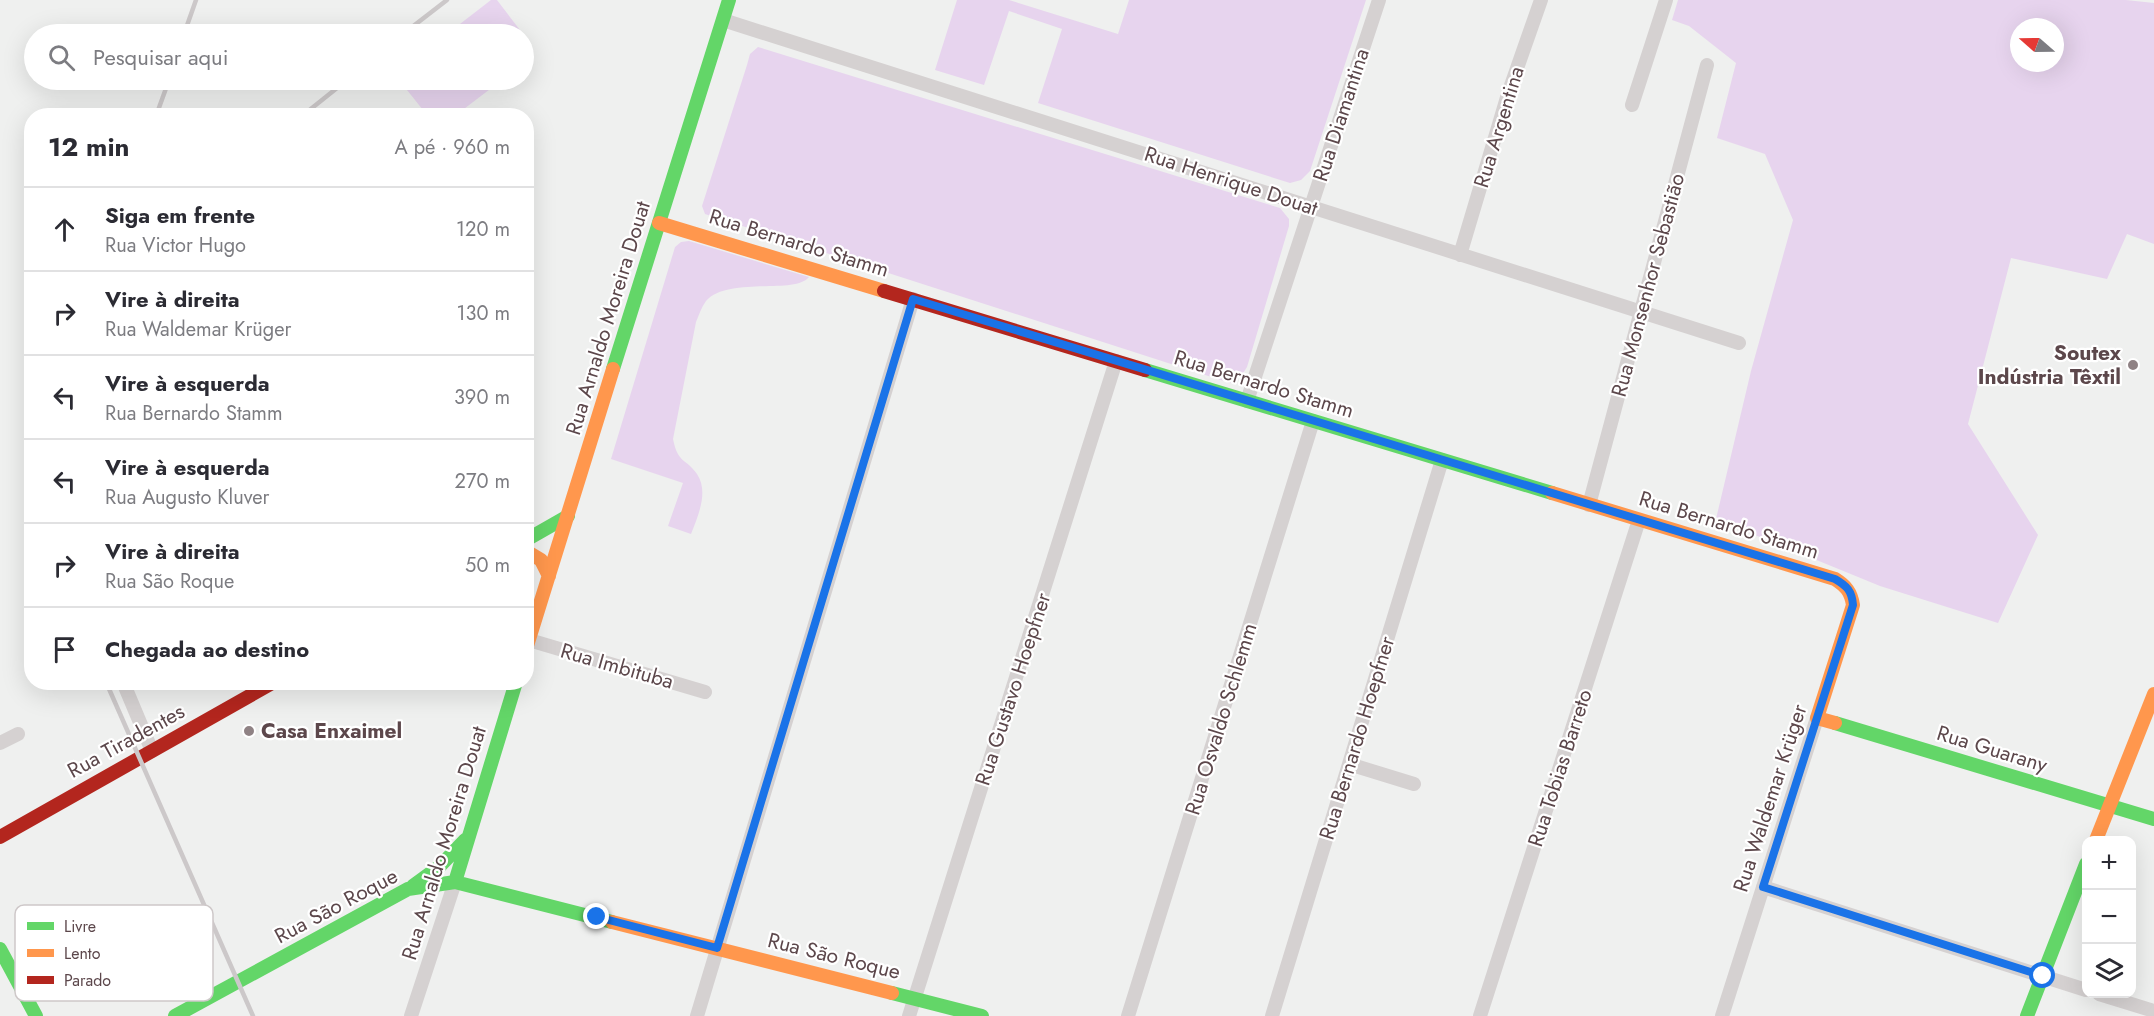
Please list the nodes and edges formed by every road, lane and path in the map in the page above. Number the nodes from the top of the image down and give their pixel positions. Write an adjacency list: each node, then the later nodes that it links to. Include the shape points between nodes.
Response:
1 (729, 0): 5 (street, Rua Arnaldo Moreira Douat)
2 (1379, 0): 8 (street, Rua Diamantina)
3 (1541, 0): 10 (street, Rua Argentina)
4 (1666, 0): 7 (street)
5 (723, 20): 8 (street, Rua Henrique Douat); 9 (street, Rua Arnaldo Moreira Douat)
6 (1707, 65): 12 (street, Rua Monsenhor Sebastião)
7 (1632, 105)
8 (1311, 207): 10 (street, Rua Henrique Douat); 15 (street, Rua Diamantina)
9 (659, 222): 11 (street, Rua Bernardo Stamm); 19 (street, Rua Arnaldo Moreira Douat)
10 (1460, 255): 12 (street, Rua Henrique Douat)
11 (913, 299): 14 (street, Rua Bernardo Stamm); 49 (street)
12 (1641, 312): 13 (street, Rua Henrique Douat); 18 (street, Rua Monsenhor Sebastião)
13 (1738, 343)
14 (1116, 361): 15 (street, Rua Bernardo Stamm); 56 (street, Rua Gustavo Hoepfner)
15 (1247, 401): 16 (street, Rua Bernardo Stamm)
16 (1313, 421): 17 (street, Rua Bernardo Stamm); 66 (street, Rua Osvaldo Schlemm)
17 (1442, 460): 18 (street, Rua Bernardo Stamm); 38 (street, Rua Bernardo Hoepfner)
18 (1589, 505): 20 (street, Rua Bernardo Stamm)
19 (568, 516): 21 (street); 23 (street, Rua Arnaldo Moreira Douat)
20 (1639, 520): 24 (street, Rua Bernardo Stamm, via 1835,579); 68 (street, Rua Tobias Barreto)
21 (534, 535)
22 (534, 555): 23 (street, via 546,565)
23 (549, 576): 25 (street, Rua Arnaldo Moreira Douat)
24 (1852, 593): 34 (street, Rua Waldemar Krüger, via 1853,605)
25 (534, 625)
26 (534, 646): 31 (street, Rua Imbituba)
27 (126, 690): 37 (street)
28 (246, 690): 33 (street)
29 (260, 690): 33 (street, Rua Tiradentes)
30 (514, 690): 42 (street, Rua Arnaldo Moreira Douat)
31 (705, 692)
32 (2154, 694): 40 (street)
33 (249, 696): 37 (street, Rua Tiradentes)
34 (1817, 718): 40 (street, Rua Guarany); 47 (street, Rua Waldemar Krüger)
35 (18, 734): 36 (street)
36 (0, 743)
37 (152, 751): 44 (street, Rua Tiradentes)
38 (1349, 764): 39 (street); 67 (street, Rua Bernardo Hoepfner)
39 (1414, 784)
40 (2109, 806): 41 (street, Rua Guarany); 43 (street)
41 (2154, 819)
42 (470, 831): 46 (street, Rua Arnaldo Moreira Douat); 48 (street, via 452,855)
43 (2098, 836)
44 (0, 837)
45 (2082, 874): 51 (street)
46 (455, 882): 48 (street, Rua São Roque); 49 (street, Rua São Roque); 62 (street, Rua Arnaldo Moreira Douat)
47 (1763, 887): 51 (street); 69 (street, Rua Waldemar Krüger)
48 (408, 889): 54 (street, Rua São Roque)
49 (717, 948): 56 (street, Rua São Roque); 63 (street)
50 (0, 949): 52 (street)
51 (2043, 976): 53 (street); 70 (street)
52 (15, 977)
53 (2082, 989)
54 (213, 995)
55 (2114, 998): 59 (street)
56 (915, 999): 64 (street, Rua Gustavo Hoepfner); 65 (street, Rua São Roque)
57 (28, 1001): 60 (street)
58 (203, 1001): 61 (street, Rua São Roque)
59 (2154, 1011)
60 (36, 1016)
61 (175, 1016)
62 (411, 1016)
63 (697, 1016)
64 (909, 1016)
65 (982, 1016)
66 (1128, 1016)
67 (1272, 1016)
68 (1480, 1016)
69 (1722, 1016)
70 (2027, 1016)

